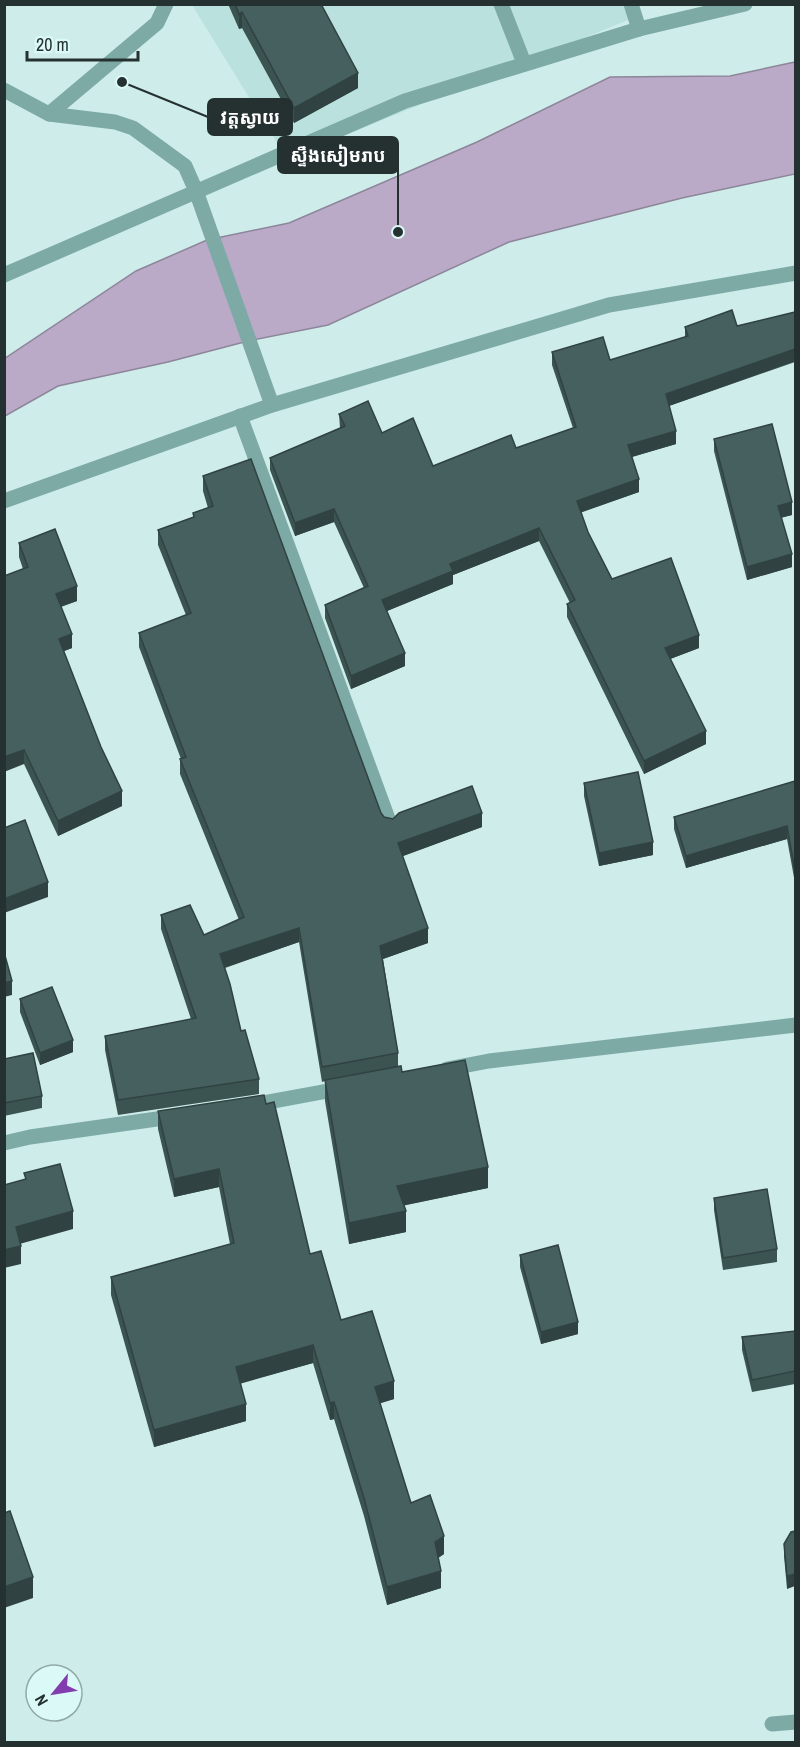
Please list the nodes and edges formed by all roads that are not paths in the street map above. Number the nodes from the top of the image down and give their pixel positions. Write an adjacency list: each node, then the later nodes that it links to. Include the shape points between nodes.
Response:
1 (166, 4): 8 (street, via 157,23)
2 (501, 4): 6 (street)
3 (631, 4): 5 (street)
4 (745, 4): 5 (street)
5 (639, 29): 6 (street)
6 (524, 63): 9 (street, via 405,101)
7 (4, 90): 8 (street)
8 (49, 114): 9 (street, via 133,128 185,166)
9 (196, 191): 11 (street); 12 (street)
10 (795, 273): 12 (street, via 609,305)
11 (4, 275)
12 (272, 405): 13 (street)
13 (240, 416): 14 (street); 15 (street)
14 (4, 501)
15 (390, 824)
16 (795, 1025): 17 (street)
17 (432, 1071)
18 (353, 1086): 19 (street)
19 (229, 1109)
20 (194, 1114): 21 (street)
21 (4, 1143)
22 (795, 1722): 23 (street)
23 (772, 1724)

